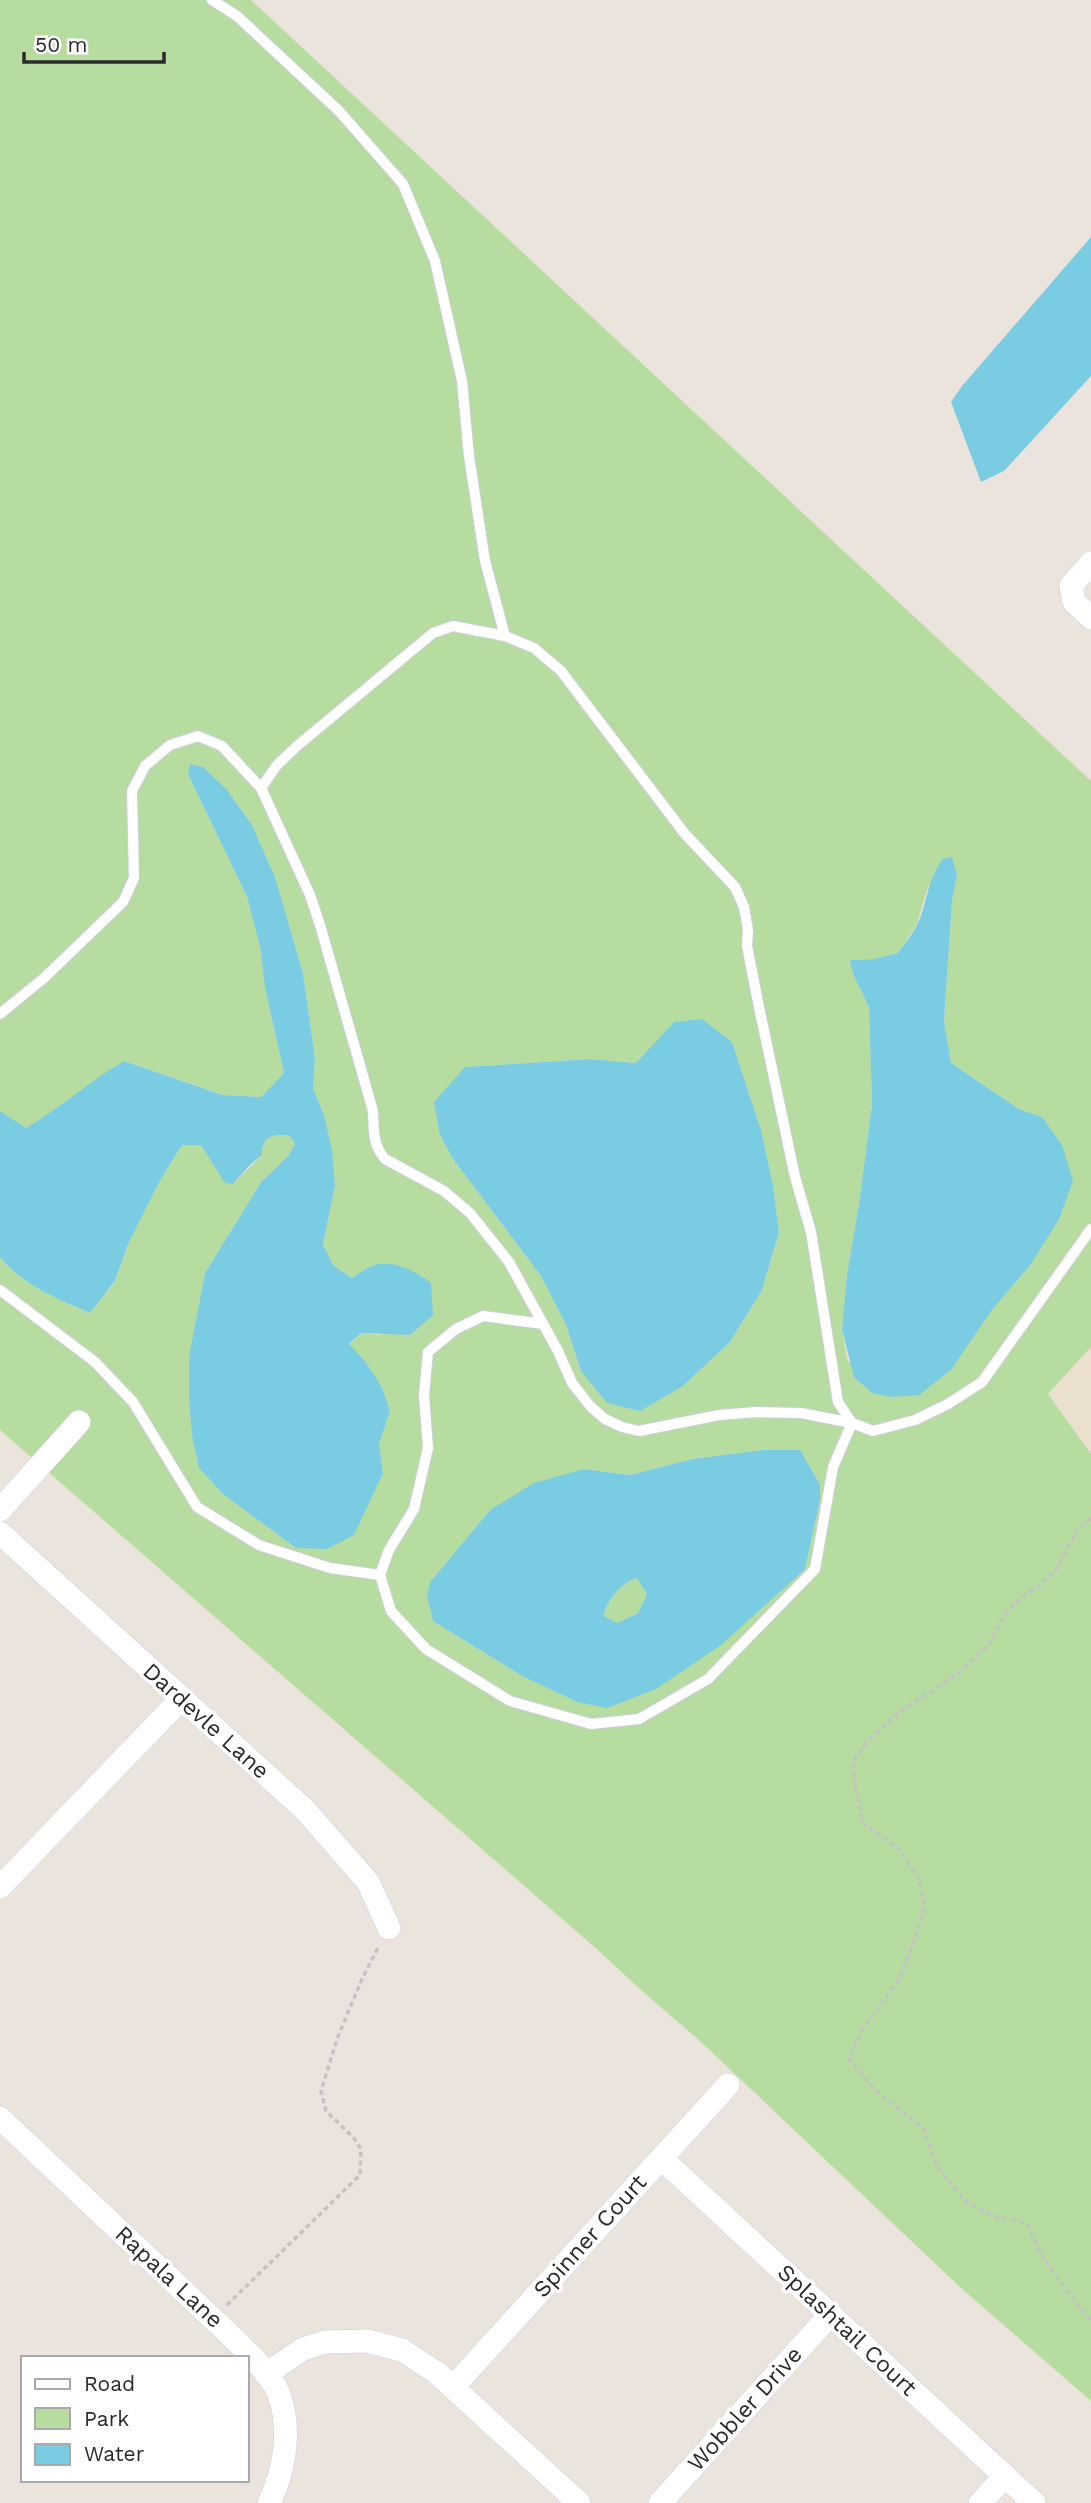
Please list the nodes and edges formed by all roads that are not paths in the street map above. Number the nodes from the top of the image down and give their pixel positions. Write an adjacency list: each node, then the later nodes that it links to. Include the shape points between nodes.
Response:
1 (212, 0): 4 (lane, via 237,16 339,111 403,184 435,261 456,354 485,561)
2 (1091, 563): 3 (street, via 1071,586 1074,602)
3 (1091, 618)
4 (505, 636): 5 (lane, via 453,626 433,633 297,746); 11 (lane, via 534,648 561,670 685,834 735,887 744,907 759,1007 811,1232 838,1402)
5 (261, 788): 6 (lane, via 222,746 198,736 170,745 145,766 132,791 134,878 123,902); 9 (lane, via 320,925 373,1111 378,1151 470,1213 509,1262)
6 (0, 1014)
7 (1091, 1229): 11 (lane, via 982,1382 915,1420 873,1431)
8 (0, 1290): 14 (lane, via 95,1362 133,1402 197,1507 259,1545 330,1568)
9 (543, 1324): 11 (lane, via 572,1383 606,1419 622,1427 639,1431 756,1412 801,1413); 14 (lane, via 484,1316 456,1329 428,1352 428,1448 414,1509)
10 (79, 1422): 12 (street)
11 (852, 1423): 14 (lane, via 833,1466 815,1569 708,1679 639,1719 591,1724 510,1701 426,1649 391,1611)
12 (0, 1510)
13 (0, 1533): 15 (street, Dardevle Lane)
14 (380, 1574)
15 (181, 1699): 16 (street); 17 (street, Dardevle Lane, via 304,1810 368,1882)
16 (0, 1887)
17 (389, 1928)
18 (728, 2085): 20 (street, Spinner Court)
19 (0, 2119): 22 (street, Rapala Lane)
20 (661, 2158): 21 (street, Splashtail Court); 23 (street, Spinner Court)
21 (830, 2315): 24 (street, Splashtail Court); 27 (street, Wobbler Drive)
22 (266, 2374): 23 (street, via 303,2349 352,2340 402,2350); 25 (street, Rapala Lane, via 278,2390 285,2450)
23 (453, 2387): 26 (street)
24 (1004, 2476): 28 (street); 29 (street, Splashtail Court)
25 (269, 2503)
26 (579, 2503)
27 (660, 2503)
28 (980, 2503)
29 (1034, 2503)

